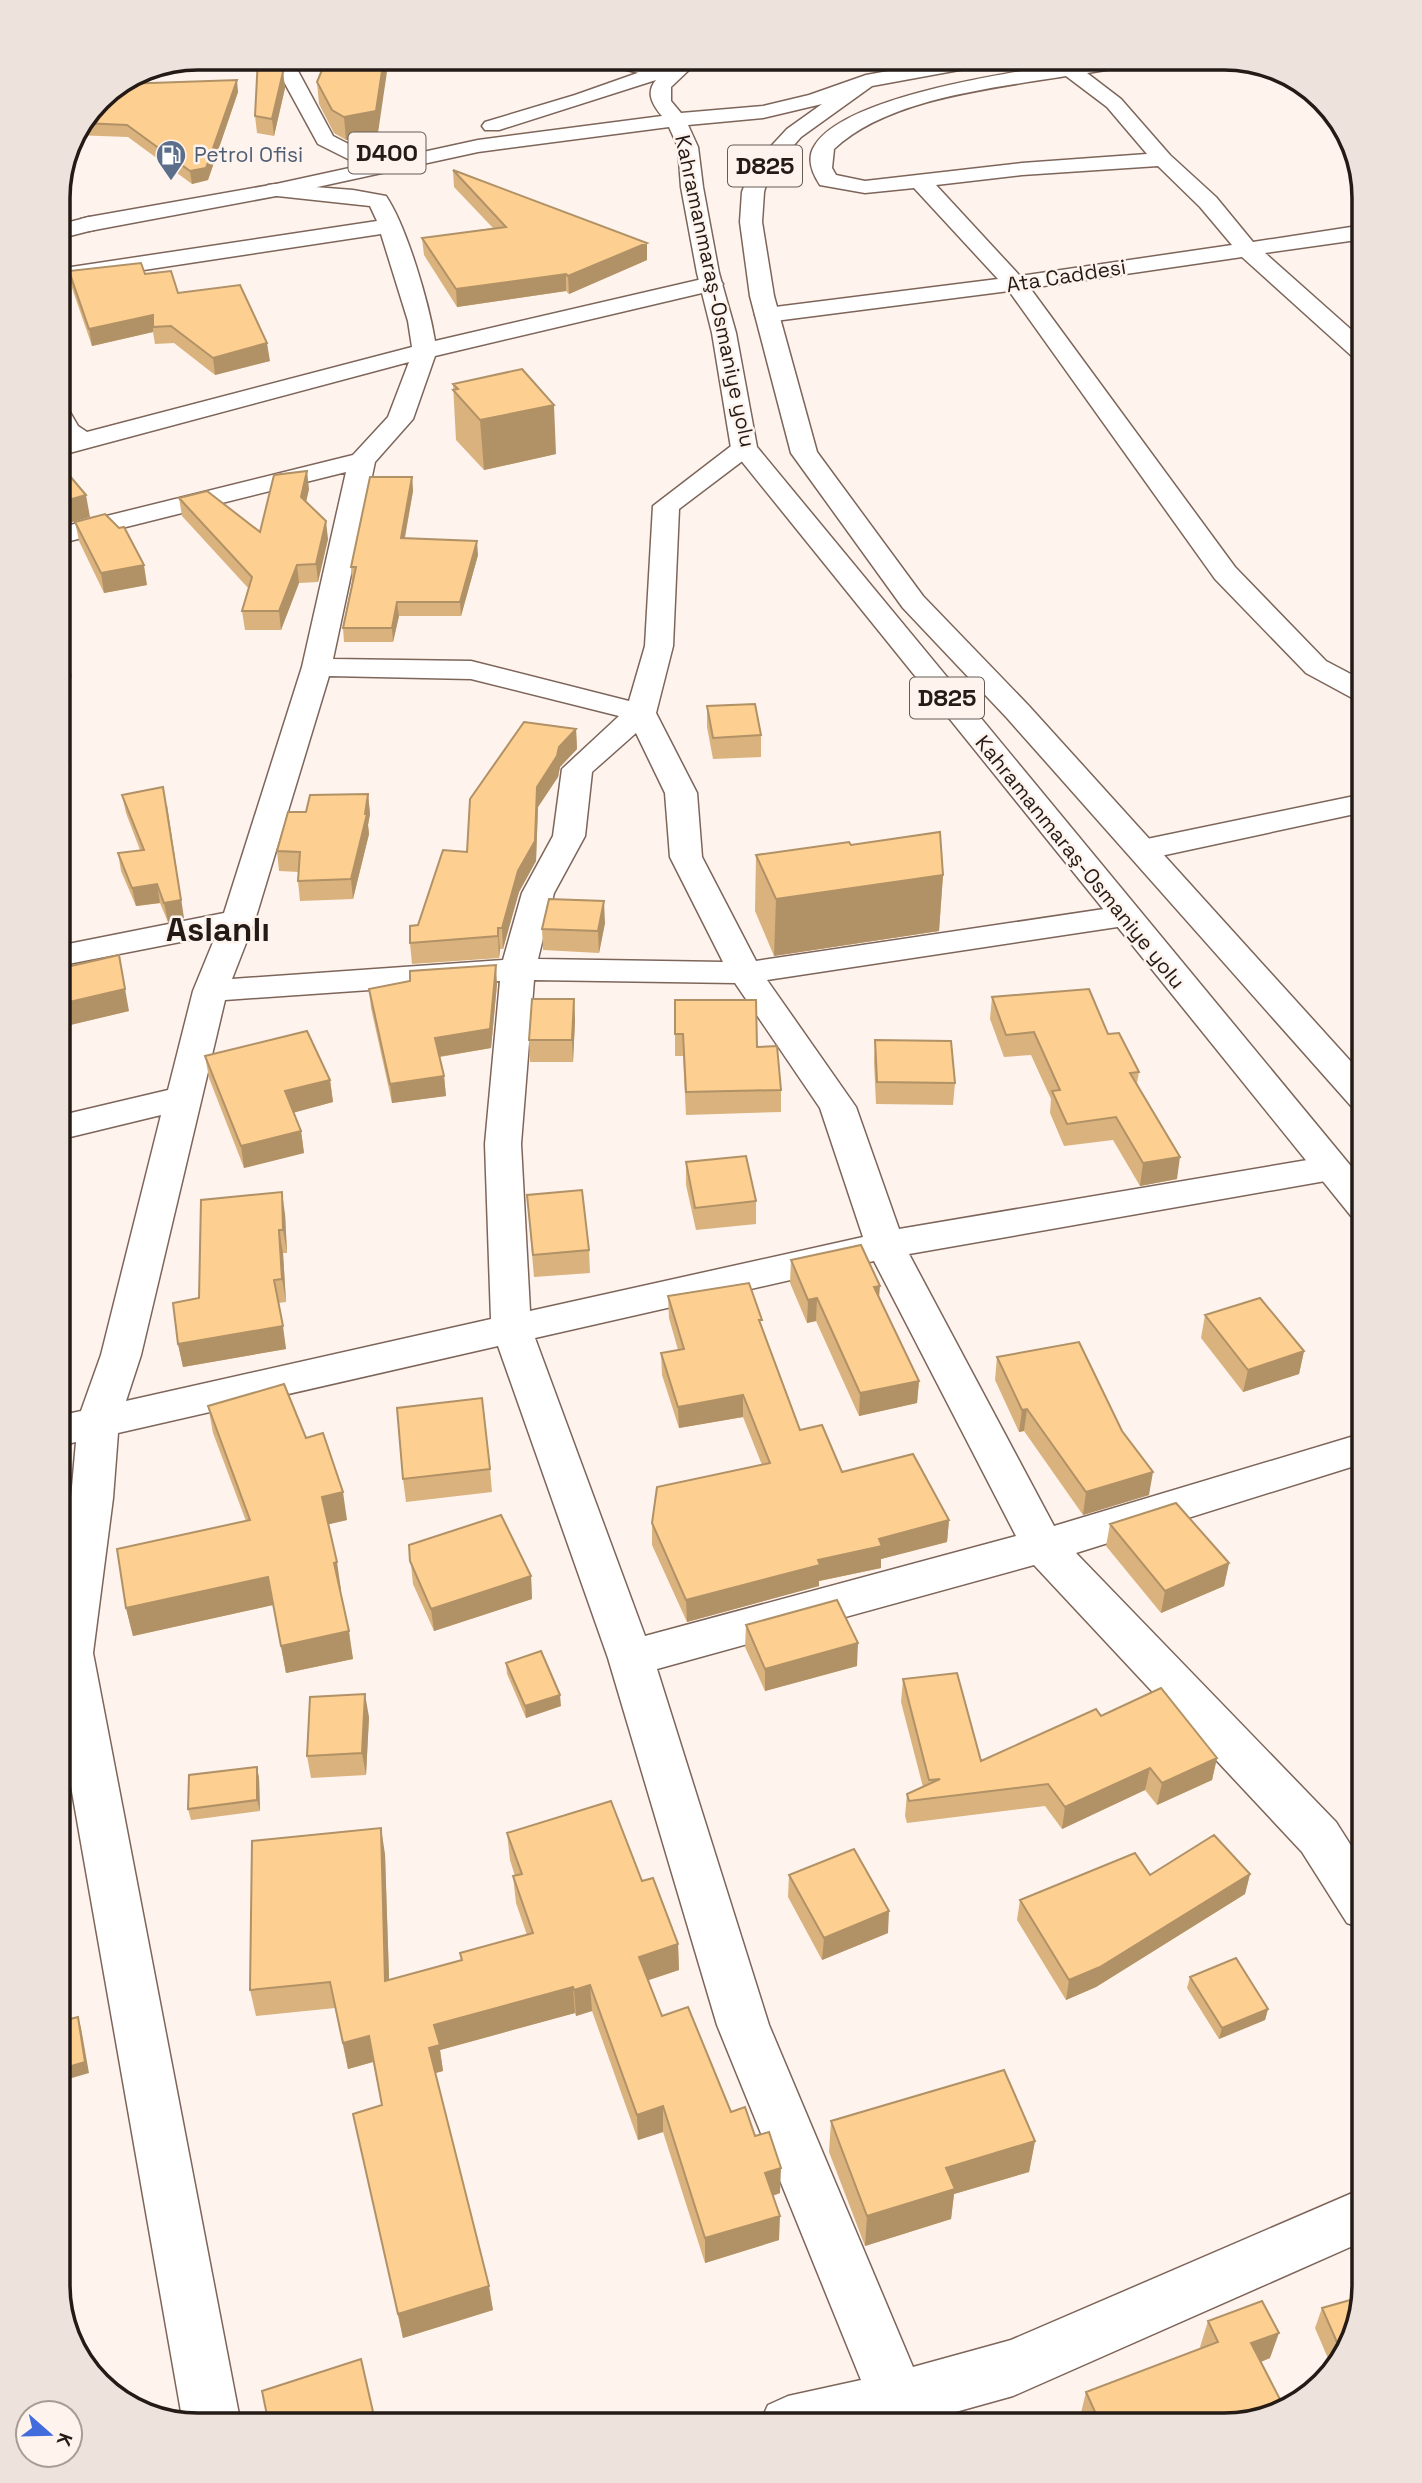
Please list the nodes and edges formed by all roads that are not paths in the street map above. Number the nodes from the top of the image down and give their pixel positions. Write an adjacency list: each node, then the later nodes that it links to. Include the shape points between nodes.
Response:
1 (287, 70): 11 (main road, via 325,140)
2 (651, 70): 8 (main road)
3 (664, 70): 8 (main road, D400)
4 (677, 70): 10 (main road, Kahramanmaraş-Osmaniye yolu / D825, via 661,86 661,102)
5 (866, 70): 9 (main road)
6 (926, 70): 9 (main road, D400)
7 (1071, 70): 12 (main road, via 1114,103); 13 (main road, via 894,107 847,126 824,147 821,168 828,180 864,187)
8 (659, 72): 11 (main road, D400, via 444,140)
9 (866, 81): 10 (main road, D400, via 763,112); 23 (main road, Kahramanmaraş-Osmaniye yolu / D825, via 794,133 759,173 751,222)
10 (676, 120): 14 (main road, D400, via 478,146); 21 (main road, Kahramanmaraş-Osmaniye yolu / D825, via 688,147)
11 (363, 159): 15 (main road, D400)
12 (1163, 159): 13 (main road); 19 (main road, via 1208,202)
13 (919, 180): 22 (main road)
14 (276, 190): 15 (main road, D400); 16 (main road, via 378,201)
15 (89, 224): 17 (main road, D400)
16 (388, 226): 20 (main road); 25 (main road, via 420,321)
17 (70, 229)
18 (1352, 234): 19 (main road, Ata Caddesi)
19 (1247, 249): 22 (main road, Ata Caddesi); 24 (main road)
20 (70, 274)
21 (711, 284): 25 (main road); 29 (main road, Kahramanmaraş-Osmaniye yolu / D825)
22 (1015, 284): 23 (main road, Ata Caddesi); 33 (main road, via 1225,573 1316,667)
23 (767, 314): 36 (main road, Kahramanmaraş-Osmaniye yolu / D825, via 804,453 913,602)
24 (1352, 344)
25 (425, 351): 27 (main road); 30 (main road, via 400,419)
26 (70, 432): 27 (main road)
27 (83, 442): 28 (main road)
28 (70, 445)
29 (744, 448): 34 (main road, via 666,506 659,646); 37 (main road, Kahramanmaraş-Osmaniye yolu / D825)
30 (362, 460): 31 (main road); 32 (main road)
31 (70, 533)
32 (317, 667): 34 (main road, via 471,670); 38 (main road)
33 (1352, 686)
34 (641, 713): 40 (main road, via 577,769 569,836 538,893); 41 (main road, via 681,793 687,857)
35 (1352, 805): 36 (main road)
36 (1142, 849): 43 (main road, Kahramanmaraş-Osmaniye yolu / D825)
37 (1124, 916): 41 (main road); 46 (main road, Kahramanmaraş-Osmaniye yolu / D825)
38 (238, 920): 39 (main road); 42 (main road)
39 (70, 954)
40 (518, 969): 41 (main road); 42 (main road); 49 (main road, via 503,1144)
41 (745, 973): 48 (main road, via 838,1107)
42 (210, 991): 44 (main road)
43 (1352, 1085)
44 (183, 1099): 45 (main road); 50 (main road, via 121,1355)
45 (70, 1125)
46 (1331, 1168): 47 (main road, Kahramanmaraş-Osmaniye yolu / D825); 48 (main road)
47 (1352, 1193)
48 (885, 1245): 49 (main road); 54 (main road)
49 (512, 1327): 50 (main road); 57 (main road)
50 (97, 1422): 51 (main road); 53 (main road)
51 (70, 1428)
52 (1352, 1452): 54 (main road)
53 (75, 1502): 56 (main road)
54 (1043, 1546): 57 (main road); 58 (main road, via 1319,1837)
55 (70, 1653): 60 (main road)
56 (70, 1653)
57 (631, 1658): 61 (main road, via 743,2025)
58 (1352, 1889)
59 (1352, 2219): 61 (main road)
60 (210, 2413)
61 (903, 2413)

